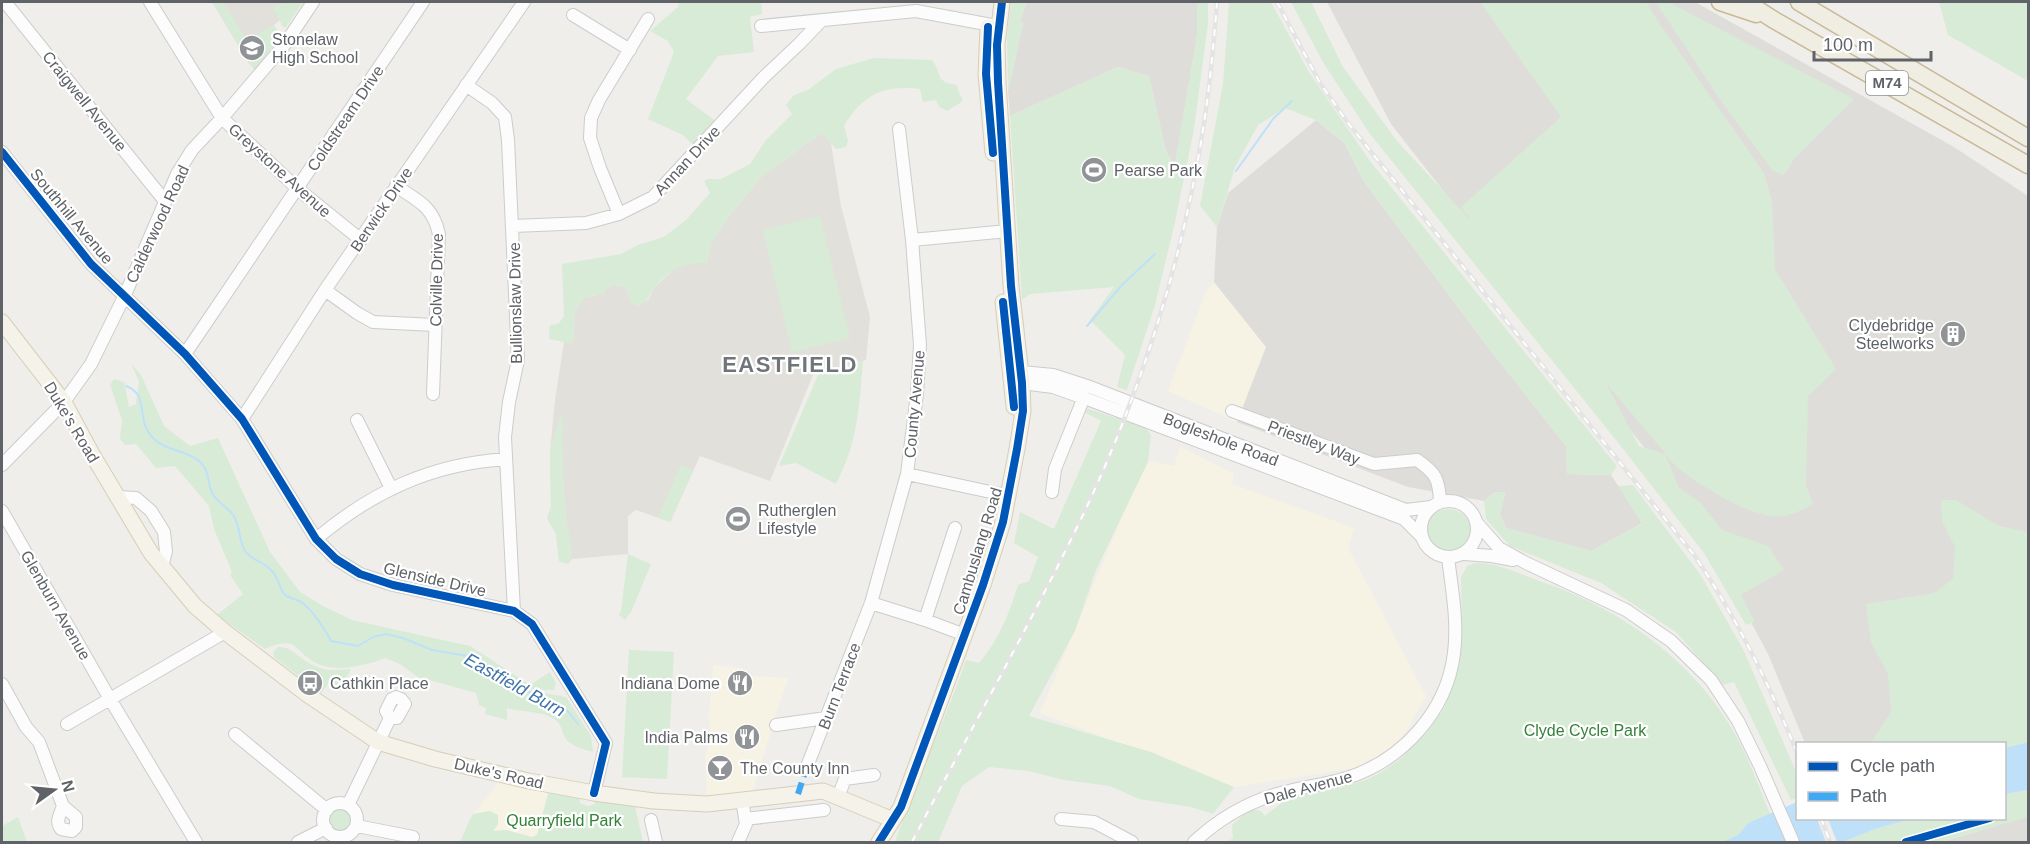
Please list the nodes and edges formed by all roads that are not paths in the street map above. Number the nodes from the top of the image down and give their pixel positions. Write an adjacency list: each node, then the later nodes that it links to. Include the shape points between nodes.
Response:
1 (5, 2): 27 (street, Craigwell Avenue)
2 (150, 2): 20 (street, Greystone Avenue)
3 (313, 2): 20 (street, Calderwood Road, via 285,44)
4 (423, 2): 26 (street, Coldstream Drive)
5 (524, 2): 19 (street, Berwick Drive)
6 (993, 2): 16 (main road)
7 (1002, 2): 16 (main road)
8 (1720, 2): 15 (highway, M74)
9 (1746, 2): 15 (highway, M74)
10 (1799, 2): 22 (highway, M74)
11 (916, 6): 14 (street); 16 (street)
12 (573, 15): 18 (street)
13 (649, 20): 18 (street)
14 (822, 20): 17 (street); 28 (street, Annan Drive, via 653,197)
15 (1774, 20): 24 (highway, M74)
16 (993, 25): 30 (main road)
17 (761, 26)
18 (630, 50): 28 (street, via 591,118 590,138)
19 (466, 85): 25 (street, Berwick Drive); 29 (street, Bullionslaw Drive, via 505,117)
20 (222, 118): 26 (street, Greystone Avenue); 27 (street, Calderwood Road, via 192,150)
21 (899, 129): 32 (street, County Avenue)
22 (2028, 138)
23 (2, 152): 34 (street, Southhill Avenue, via 91,264)
24 (2028, 165)
25 (396, 186): 31 (street, Berwick Drive); 36 (street, Colville Drive, via 424,205 436,219 439,234)
26 (298, 189): 31 (street, Greystone Avenue); 37 (street, Coldstream Drive)
27 (165, 200): 34 (street, Calderwood Road)
28 (619, 214): 29 (street, Annan Drive, via 586,223)
29 (513, 226): 45 (street, Bullionslaw Drive, via 518,360 506,425)
30 (1004, 231): 32 (street); 38 (main road)
31 (361, 240): 33 (street, Berwick Drive)
32 (912, 240): 47 (street, County Avenue, via 920,345)
33 (325, 290): 36 (street, via 373,322); 43 (street, Berwick Drive)
34 (124, 295): 37 (street, Glenside Drive); 41 (street, Calderwood Road, via 91,364)
35 (2, 322): 41 (main road, Duke's Road)
36 (435, 325): 39 (street, Colville Drive)
37 (185, 354): 43 (street, Glenside Drive)
38 (1016, 377): 40 (street, Bogleshole Road); 50 (main road, Cambuslang Road, via 1017,449); 52 (street, Bogleshole Road, via 1053,375 1090,387 1406,510)
39 (433, 394)
40 (1084, 397): 49 (street, via 1055,469); 56 (street, Bogleshole Road, via 1404,519)
41 (64, 402): 46 (street, Calderwood Road); 51 (main road, Duke's Road)
42 (1232, 411): 52 (street, Priestley Way, via 1374,464 1417,460 1432,470 1440,485)
43 (242, 419): 57 (street, Glenside Drive)
44 (357, 420): 48 (street)
45 (506, 459): 48 (street, via 448,467); 63 (street, Bullionslaw Drive)
46 (2, 465)
47 (907, 474): 50 (street); 62 (street, County Avenue)
48 (391, 488): 57 (street, via 344,516)
49 (1052, 492)
50 (1009, 496): 66 (main road, Cambuslang Road)
51 (117, 497): 61 (main road, Duke's Road); 61 (street, via 136,498 151,511 164,532 166,552)
52 (1436, 505): 54 (street, via 1450,501 1467,507); 56 (street, via 1422,521)
53 (2, 511): 68 (street, Glenburn Avenue)
54 (1477, 522): 58 (street, via 1476,540); 60 (street, via 1499,548)
55 (955, 528): 64 (street)
56 (1422, 537): 59 (street, via 1431,552)
57 (316, 539): 63 (street, Glenside Drive, via 336,559 360,574)
58 (1464, 554): 59 (street); 60 (street)
59 (1448, 558): 98 (street, Dale Avenue, via 1454,617 1450,674 1439,701 1415,736 1374,766 1346,778 1271,795 1239,809)
60 (1526, 563): 99 (street, via 1626,610 1671,641 1711,680 1738,721)
61 (162, 567): 65 (main road, Duke's Road, via 195,606)
62 (871, 603): 64 (street); 70 (street, Burn Terrace)
63 (514, 611): 77 (street, Glenside Drive, via 532,624 606,743)
64 (925, 620): 66 (street)
65 (225, 632): 68 (street); 74 (main road, Duke's Road)
66 (964, 635): 87 (main road, Cambuslang Road)
67 (2, 684): 81 (street, via 39,742)
68 (110, 699): 71 (street); 92 (street, Glenburn Avenue)
69 (390, 718): 74 (street)
70 (826, 718): 72 (street); 75 (street, Burn Terrace)
71 (67, 724)
72 (776, 725)
73 (235, 734): 82 (street)
74 (378, 742): 77 (main road, Duke's Road, via 435,759); 80 (street)
75 (806, 769)
76 (874, 775): 78 (street, via 845,778)
77 (594, 794): 79 (main road, Duke's Road, via 707,804)
78 (838, 797): 79 (main road, Duke's Road, via 823,791); 87 (main road, Duke's Road)
79 (742, 800): 84 (street)
80 (348, 805): 82 (street, via 336,804); 88 (street, via 355,811)
81 (63, 806)
82 (327, 810): 89 (street)
83 (824, 810): 84 (street)
84 (746, 819): 95 (street)
85 (1061, 819): 97 (street, via 1094,822)
86 (651, 820): 94 (street)
87 (893, 820): 96 (main road, Cambuslang Road)
88 (357, 826): 90 (street); 91 (street)
89 (326, 828): 91 (street, via 332,835); 93 (street)
90 (412, 837)
91 (346, 839)
92 (196, 843)
93 (298, 843)
94 (657, 843)
95 (738, 843)
96 (879, 843)
97 (1132, 843)
98 (1194, 843)
99 (1793, 843)

